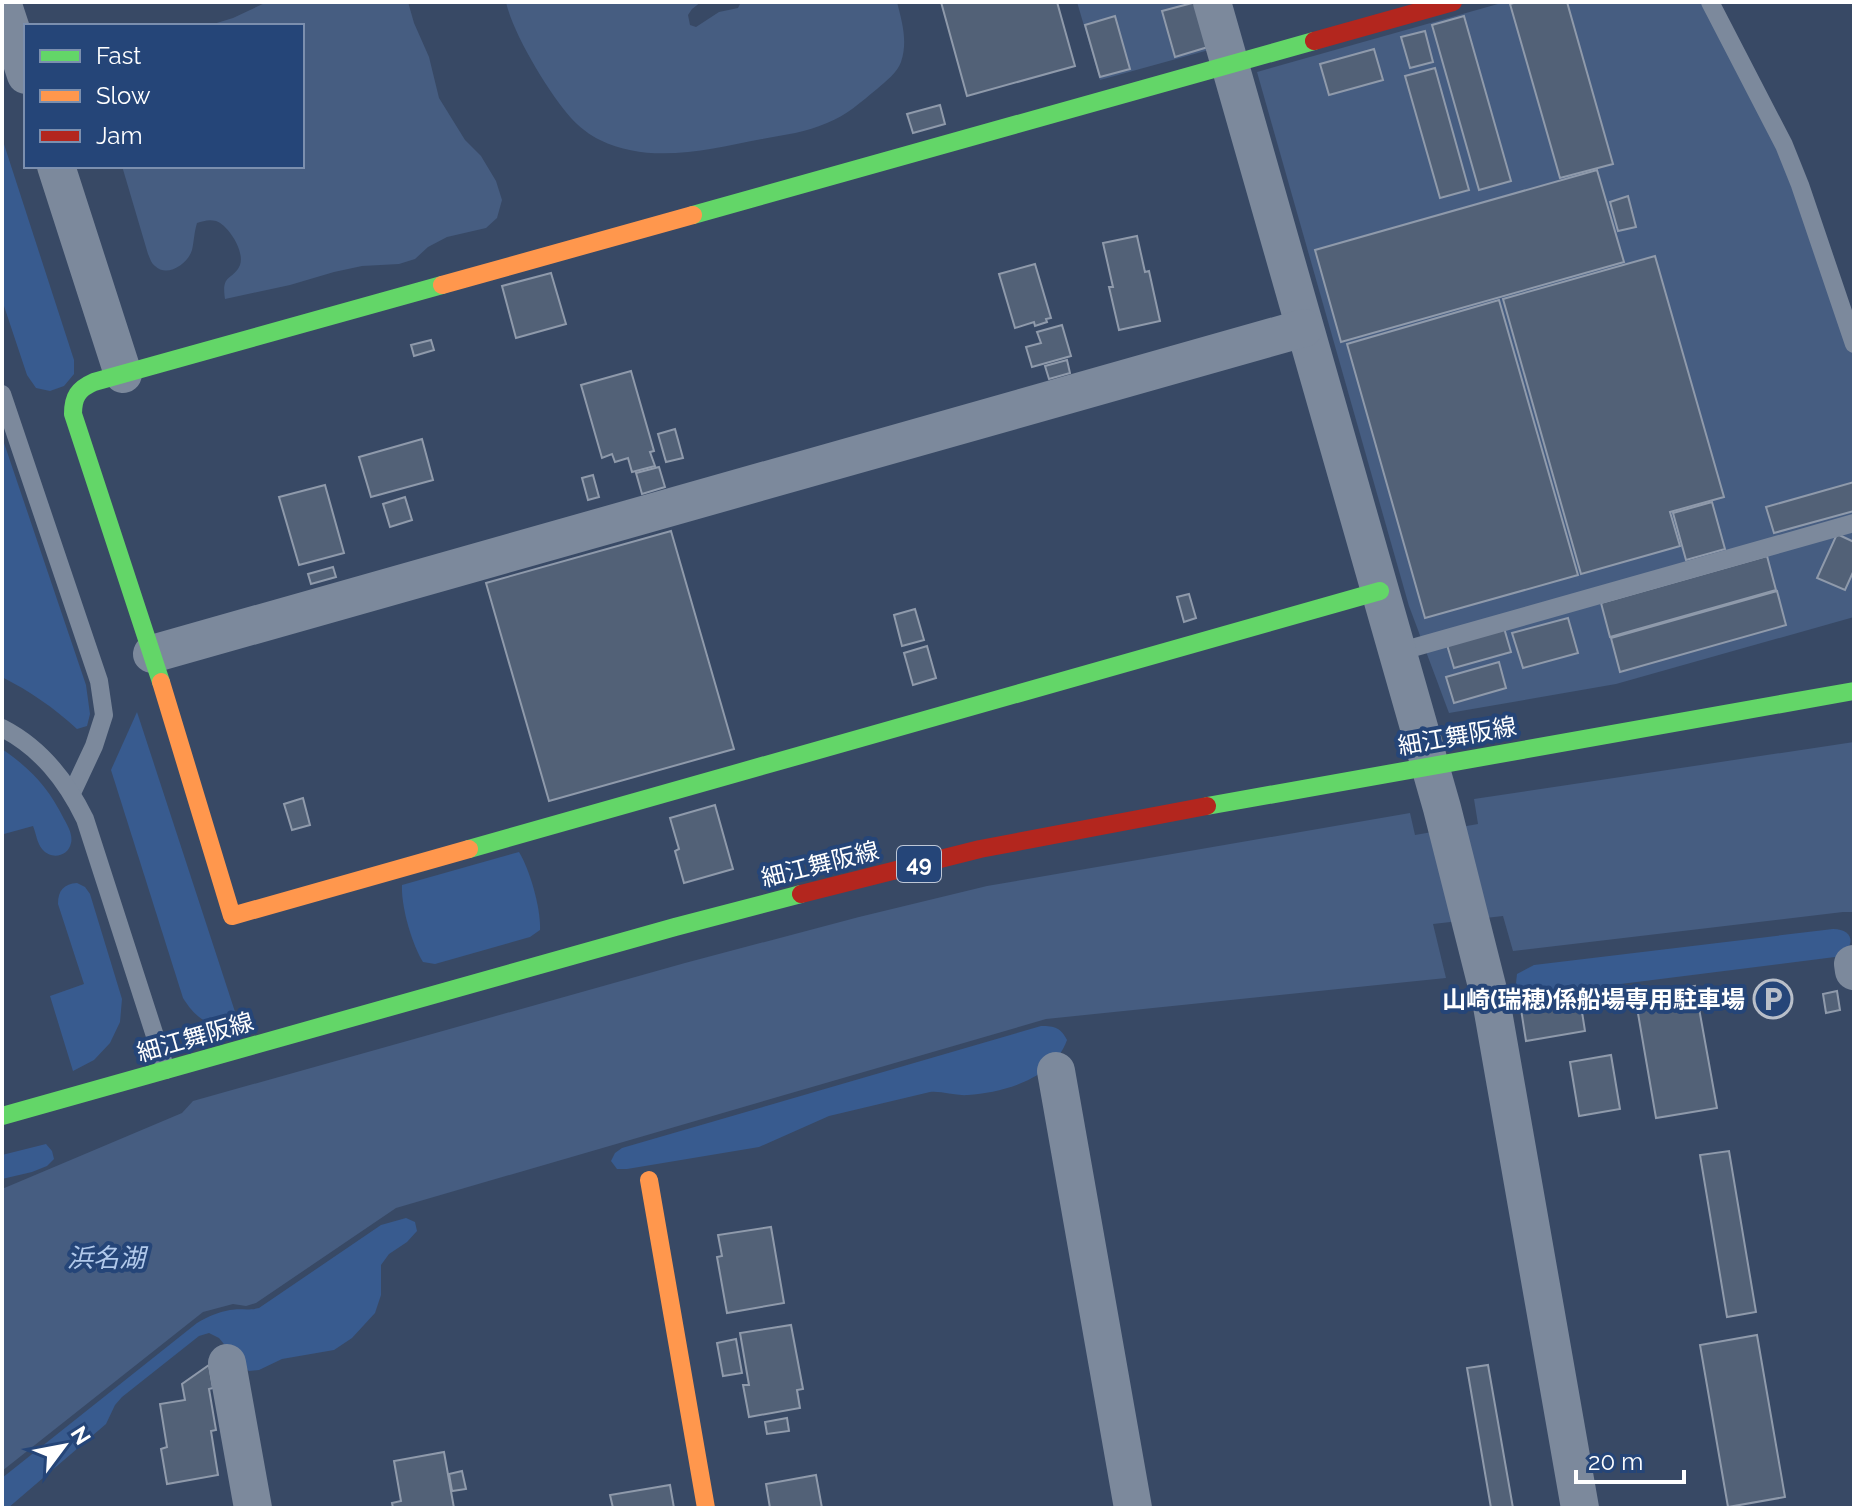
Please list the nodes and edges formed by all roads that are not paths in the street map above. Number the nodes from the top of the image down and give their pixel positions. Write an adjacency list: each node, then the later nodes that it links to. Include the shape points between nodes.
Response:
1 (2, 2): 6 (street)
2 (1212, 2): 5 (street)
3 (1453, 2): 5 (street)
4 (1710, 2): 9 (lane, via 1788,154)
5 (1230, 65): 8 (street); 10 (street)
6 (24, 69)
7 (57, 168): 10 (street)
8 (1304, 328): 13 (street); 15 (street)
9 (1854, 344)
10 (123, 374): 15 (street, via 81,388 73,400 73,414)
11 (2, 394): 19 (lane, via 99,681 104,715)
12 (1854, 523): 14 (lane)
13 (1380, 591): 14 (street); 15 (street, via 232,916)
14 (1398, 652): 18 (street)
15 (152, 654)
16 (1854, 691): 18 (street, 細江舞阪線 / 49)
17 (2, 728): 19 (lane, via 35,749)
18 (1430, 765): 20 (street, 細江舞阪線 / 49, via 965,853 675,927); 28 (street, via 1492,1006)
19 (72, 793): 20 (lane)
20 (166, 1070): 22 (street, 細江舞阪線 / 49)
21 (1056, 1071): 27 (street)
22 (2, 1116)
23 (649, 1180): 26 (street)
24 (227, 1363): 25 (street)
25 (253, 1508)
26 (706, 1508)
27 (1133, 1508)
28 (1580, 1508)

